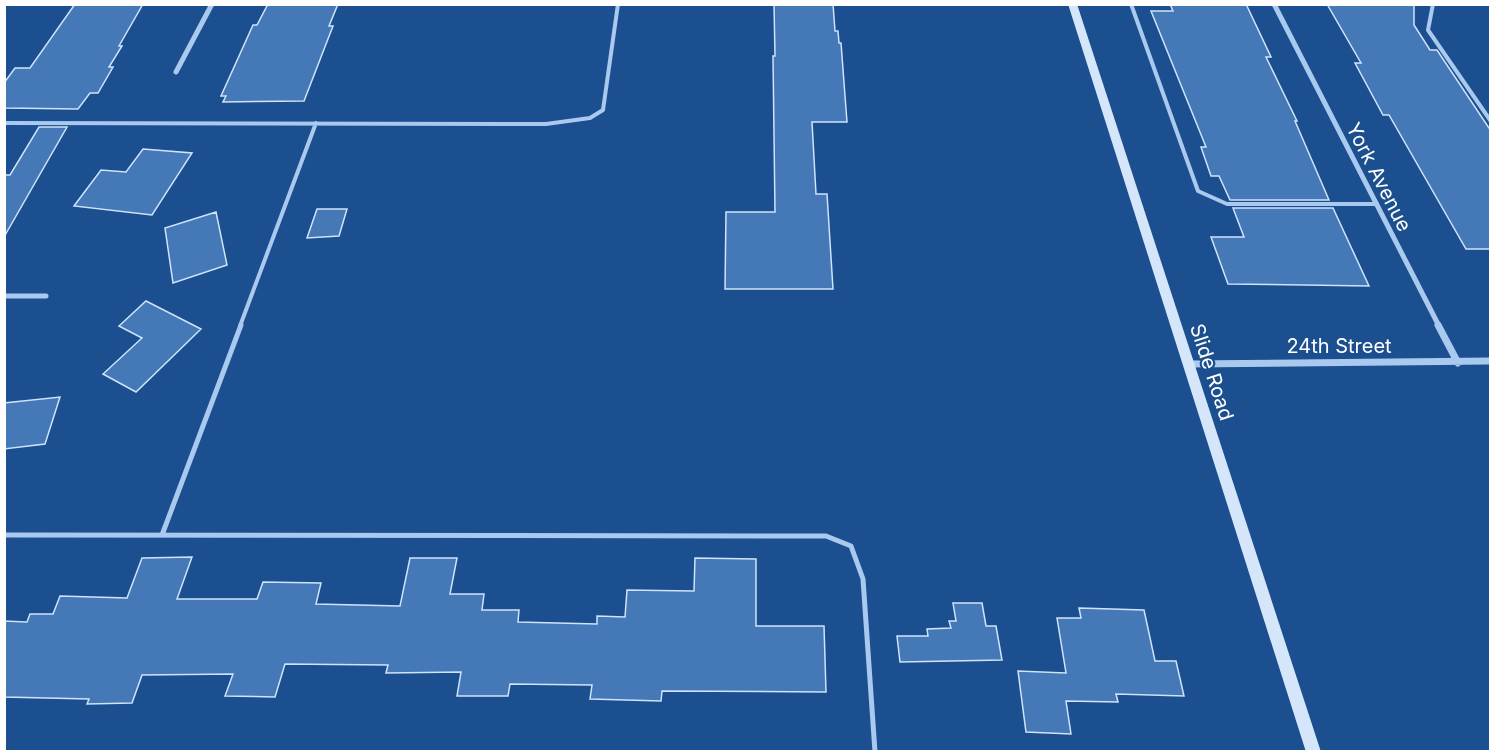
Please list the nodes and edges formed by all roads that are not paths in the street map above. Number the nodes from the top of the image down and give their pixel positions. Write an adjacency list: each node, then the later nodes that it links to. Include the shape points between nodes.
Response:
1 (212, 4): 7 (street)
2 (618, 4): 10 (lane, via 603,110 590,118 546,124)
3 (1072, 4): 16 (main road, Slide Road)
4 (1131, 4): 11 (lane, via 1198,190 1227,204)
5 (1274, 4): 11 (street, York Avenue)
6 (1433, 4): 8 (lane, via 1428,30)
7 (176, 72)
8 (1491, 120)
9 (4, 123): 10 (lane)
10 (316, 123): 18 (lane)
11 (1377, 204): 15 (street, York Avenue)
12 (4, 296): 13 (street)
13 (46, 296)
14 (1491, 361): 15 (street, 24th Street)
15 (1458, 363): 16 (street, 24th Street)
16 (1188, 364): 20 (main road, Slide Road)
17 (4, 535): 18 (lane)
18 (162, 535): 19 (lane, via 826,536 851,546 863,579)
19 (875, 752)
20 (1314, 752)

